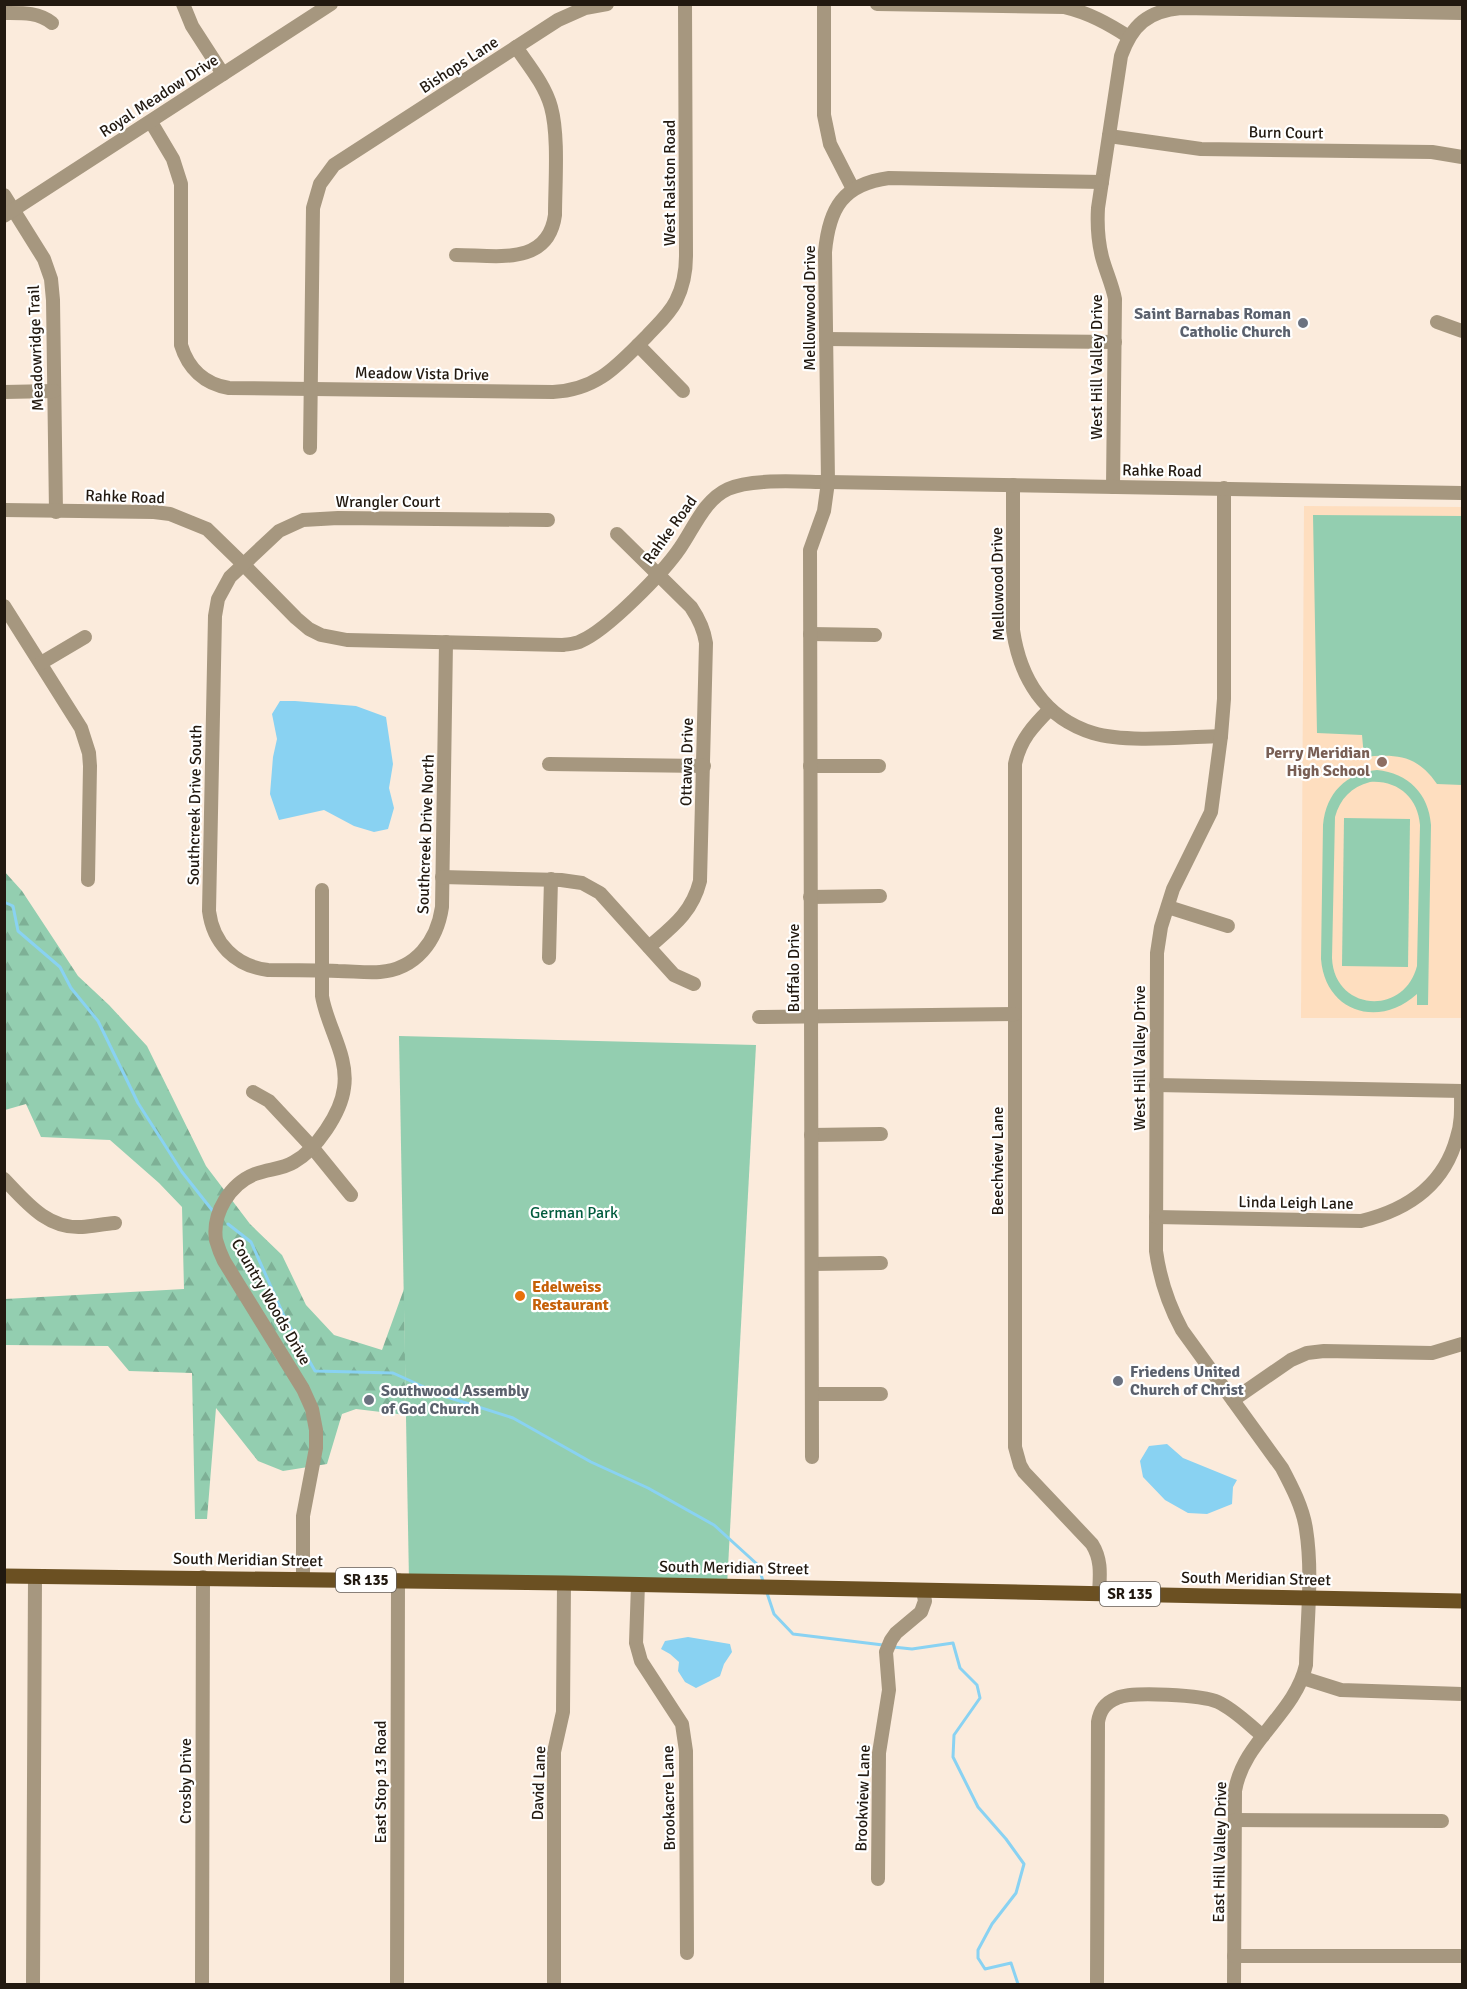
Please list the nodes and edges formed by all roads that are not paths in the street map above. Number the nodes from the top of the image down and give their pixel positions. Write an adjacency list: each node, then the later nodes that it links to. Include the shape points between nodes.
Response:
1 (183, 4): 12 (street, via 192,26)
2 (331, 4): 12 (street, Royal Meadow Drive)
3 (607, 4): 11 (street, Bishops Lane, via 585,8 558,20)
4 (685, 4): 25 (street, West Ralston Road, via 685,273 673,305)
5 (824, 4): 17 (street, via 824,115 830,144)
6 (876, 4): 10 (street, via 1064,7 1105,21)
7 (4, 13): 9 (street, via 30,13)
8 (1462, 13): 10 (street, via 1181,8 1153,14)
9 (52, 23)
10 (1128, 37): 14 (street, West Hill Valley Drive, via 1121,56)
11 (516, 47): 20 (street, via 542,84 551,107 555,131 553,228 534,251 517,255); 26 (street, Bishops Lane, via 334,165 320,184 313,208)
12 (223, 74): 13 (street, Royal Meadow Drive)
13 (151, 122): 19 (street, Royal Meadow Drive); 26 (street, Meadow Vista Drive, via 171,155 182,192 181,341 186,358 208,382 225,387)
14 (1109, 136): 15 (street, Burn Court, via 1200,149 1432,152); 16 (street, West Hill Valley Drive)
15 (1462, 157)
16 (1102, 182): 17 (street, via 889,178); 24 (street, West Hill Valley Drive, via 1097,230 1102,259 1113,284)
17 (853, 189): 23 (street, Mellowwood Drive, via 837,206 827,229)
18 (4, 195): 19 (street, Meadowridge Trail)
19 (9, 213): 27 (street, Meadowridge Trail, via 44,259 51,279)
20 (456, 255)
21 (1437, 322): 22 (street)
22 (1462, 332)
23 (826, 339): 24 (street); 31 (street, Mellowwood Drive)
24 (1115, 342): 33 (street, West Hill Valley Drive)
25 (638, 345): 26 (street, Meadow Vista Drive, via 598,380 562,392); 28 (street)
26 (311, 389): 30 (street)
27 (54, 391): 29 (street); 37 (street, Meadowridge Trail)
28 (683, 391)
29 (4, 392)
30 (310, 448)
31 (828, 482): 32 (street, Rahke Road); 41 (street, Rahke Road, via 752,483 728,489 708,503); 43 (street, Buffalo Drive, via 825,511 810,550)
32 (1013, 485): 33 (street, Rahke Road); 48 (street, Mellowood Drive, via 1013,630 1026,679)
33 (1113, 487): 34 (street, Rahke Road)
34 (1224, 488): 35 (street, Rahke Road); 49 (street, West Hill Valley Drive)
35 (1462, 492)
36 (4, 510): 37 (street, Rahke Road)
37 (56, 512): 40 (street, Rahke Road, via 170,514 207,530)
38 (548, 520): 40 (street, Wrangler Court, via 303,520 279,531)
39 (617, 534): 41 (street, Ottawa Drive)
40 (243, 564): 46 (street, Rahke Road, via 296,618 321,635 347,640); 64 (street, Southcreek Drive South, via 223,588 215,616 210,919 220,942 244,964 268,970)
41 (659, 575): 46 (street, Rahke Road, via 598,632 579,642); 51 (street, Ottawa Drive, via 691,607 704,630)
42 (4, 606): 47 (street)
43 (810, 634): 44 (street); 52 (street, Buffalo Drive)
44 (875, 635)
45 (85, 637): 47 (street)
46 (447, 642): 54 (street, Southcreek Drive North)
47 (41, 663): 56 (street, via 81,728 89,753)
48 (1050, 709): 49 (street, Mellowood Drive, via 1071,724 1117,737); 66 (street, Beechview Lane, via 1028,732 1015,764)
49 (1221, 736): 60 (street, West Hill Valley Drive, via 1211,812)
50 (549, 764): 51 (street)
51 (704, 766): 62 (street, Ottawa Drive, via 696,898 682,918)
52 (810, 766): 53 (street); 59 (street, Buffalo Drive)
53 (879, 766)
54 (442, 877): 55 (street); 64 (street, Southcreek Drive North, via 440,924 428,946 413,961 381,972)
55 (551, 879): 62 (street, via 582,883 600,893); 63 (street)
56 (88, 880)
57 (322, 890): 64 (street, Country Woods Drive)
58 (880, 896): 59 (street)
59 (810, 897): 67 (street, Buffalo Drive)
60 (1168, 907): 61 (street); 69 (street, West Hill Valley Drive, via 1157,952)
61 (1228, 926)
62 (649, 947): 65 (street, via 674,975)
63 (549, 958)
64 (322, 970): 74 (street, Country Woods Drive, via 325,1013 342,1057 345,1086 337,1114)
65 (694, 984)
66 (1015, 1014): 67 (street); 94 (street, Beechview Lane, via 1015,1447 1024,1472 1097,1551 1101,1563)
67 (811, 1016): 68 (street); 73 (street, Buffalo Drive)
68 (759, 1017)
69 (1156, 1085): 70 (street); 77 (street, West Hill Valley Drive)
70 (1462, 1091): 77 (street, Linda Leigh Lane, via 1461,1121 1452,1154 1425,1191 1393,1212 1361,1221)
71 (253, 1092): 74 (street, via 269,1101)
72 (880, 1134): 73 (street)
73 (811, 1135): 80 (street, Buffalo Drive)
74 (312, 1147): 76 (street); 89 (street, Country Woods Drive, via 292,1164 254,1174 236,1185 222,1205 216,1229 216,1242 224,1262 312,1409 316,1448 303,1516)
75 (4, 1179): 78 (street, via 34,1210 51,1221 80,1227)
76 (351, 1195)
77 (1156, 1217): 84 (street, West Hill Valley Drive, via 1156,1251 1170,1308)
78 (115, 1223)
79 (880, 1263): 80 (street)
80 (812, 1264): 82 (street, Buffalo Drive)
81 (1462, 1344): 84 (street, via 1432,1353 1307,1353)
82 (812, 1394): 83 (street); 85 (street, Buffalo Drive)
83 (881, 1394)
84 (1233, 1400): 95 (street, West Hill Valley Drive, via 1294,1490 1306,1527)
85 (812, 1457)
86 (4, 1576): 87 (main road, South Meridian Street / SR 135)
87 (35, 1576): 88 (main road, South Meridian Street / SR 135); 106 (street)
88 (203, 1577): 89 (main road, South Meridian Street / SR 135); 107 (street, Crosby Drive)
89 (303, 1578): 90 (main road, South Meridian Street / SR 135)
90 (398, 1580): 91 (main road, South Meridian Street / SR 135); 108 (street, East Stop 13 Road)
91 (564, 1583): 92 (main road, South Meridian Street / SR 135); 109 (street, David Lane, via 564,1712 554,1752)
92 (638, 1584): 93 (main road, South Meridian Street / SR 135); 103 (street, Brookacre Lane, via 636,1643 641,1661 682,1724 686,1751)
93 (923, 1590): 94 (main road, South Meridian Street / SR 135); 102 (street, Brookview Lane, via 926,1598 921,1612 899,1630 888,1648 889,1690 879,1753)
94 (1099, 1594): 95 (main road, South Meridian Street / SR 135)
95 (1308, 1598): 96 (main road, South Meridian Street / SR 135); 97 (street, East Hill Valley Drive)
96 (1462, 1601)
97 (1303, 1678): 98 (street, via 1341,1690); 99 (street, East Hill Valley Drive, via 1292,1700)
98 (1462, 1694)
99 (1263, 1736): 100 (street, East Hill Valley Drive, via 1237,1776); 110 (street, via 1227,1707 1200,1697 1133,1694 1106,1704 1100,1712)
100 (1235, 1820): 101 (street); 104 (street, East Hill Valley Drive)
101 (1442, 1821)
102 (878, 1879)
103 (687, 1953)
104 (1234, 1956): 105 (street); 111 (street, East Hill Valley Drive)
105 (1462, 1956)
106 (33, 1984)
107 (202, 1984)
108 (397, 1984)
109 (554, 1984)
110 (1097, 1984)
111 (1234, 1984)

